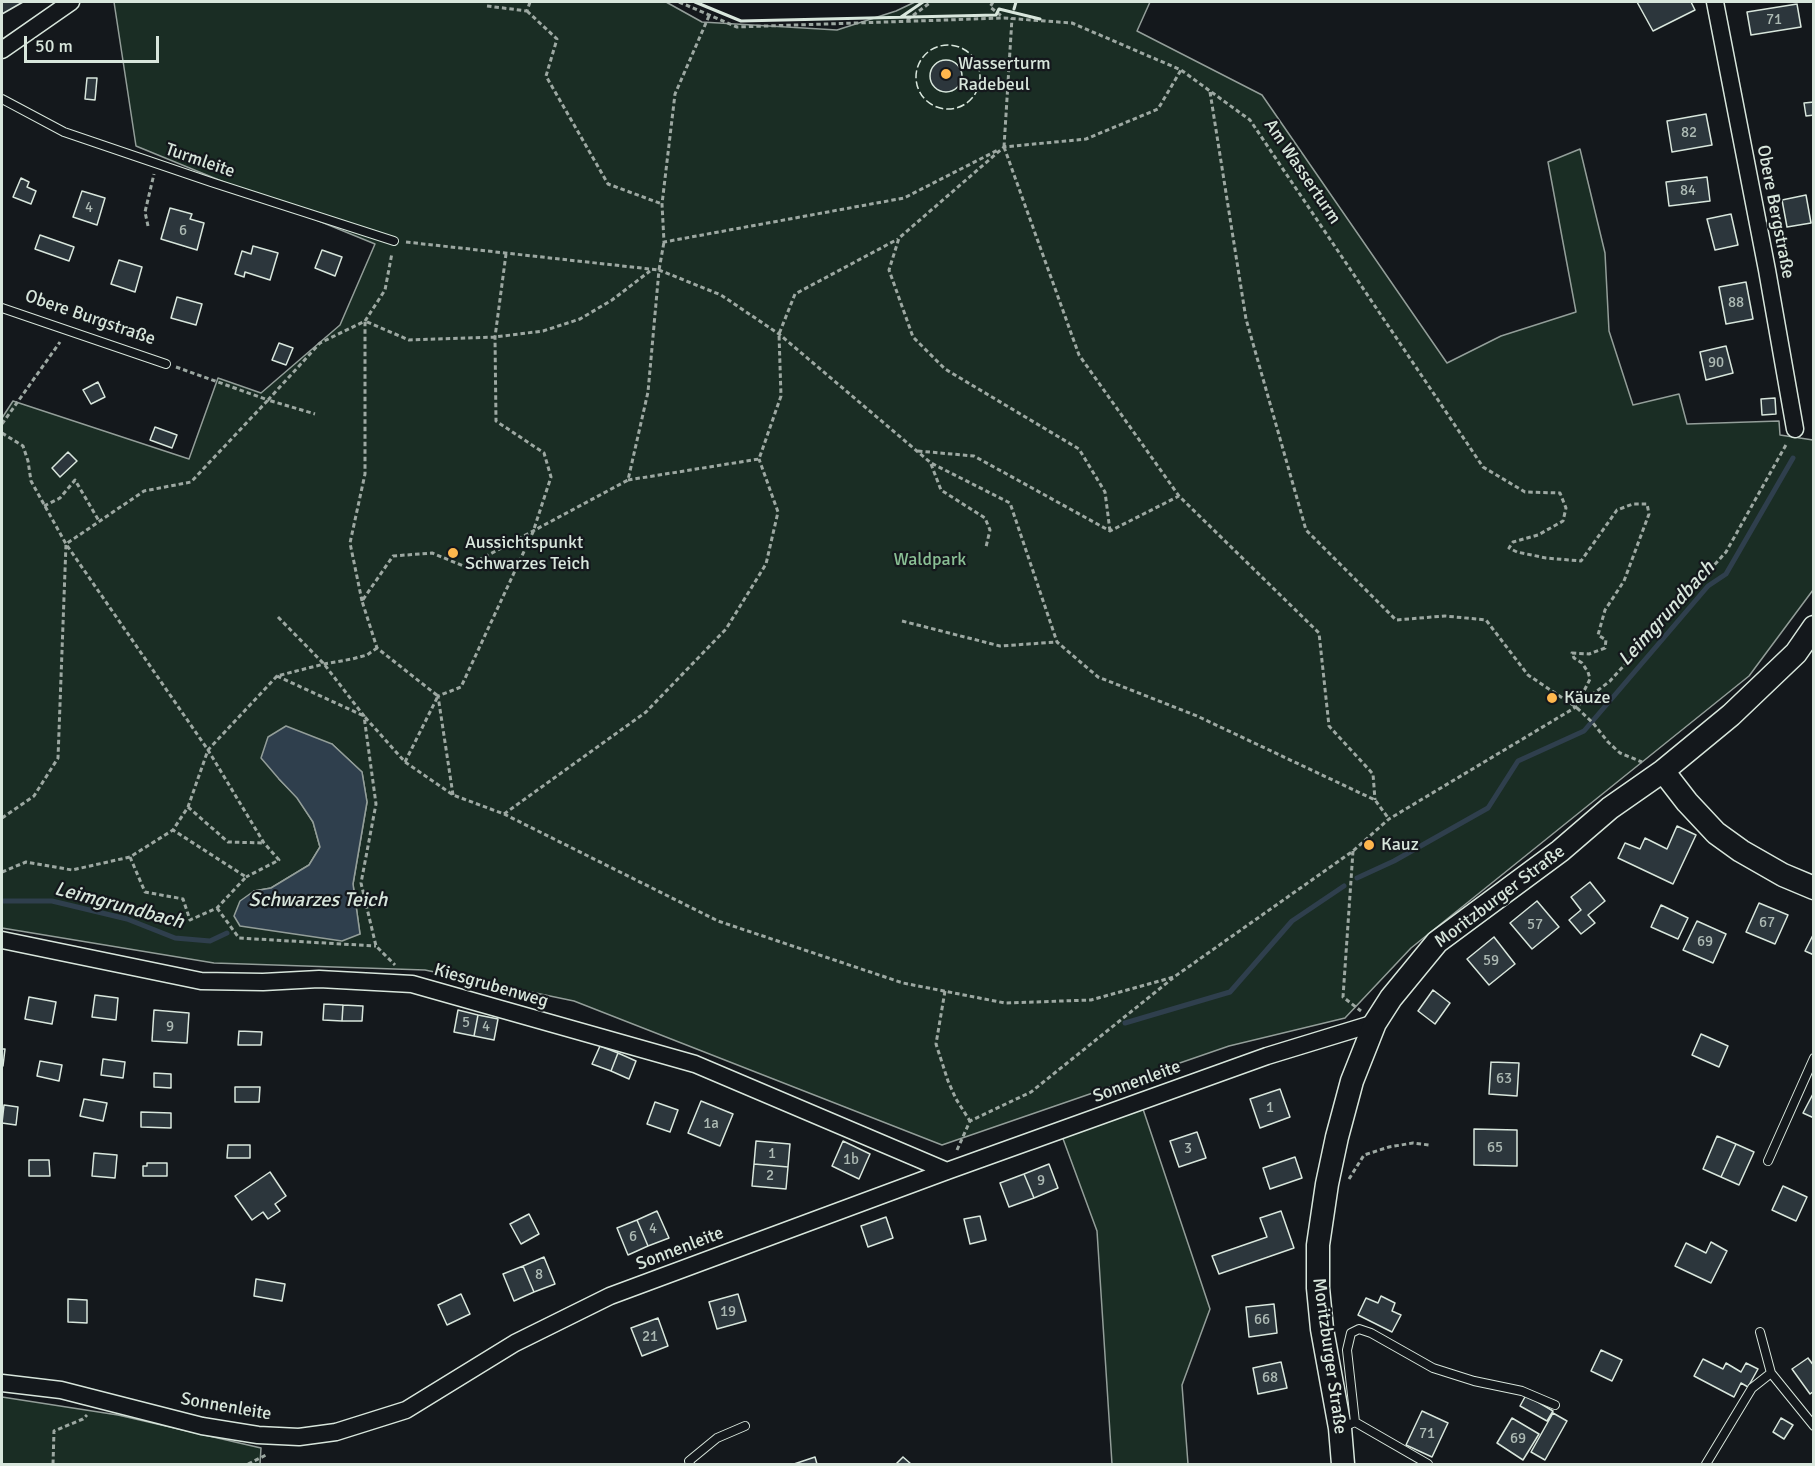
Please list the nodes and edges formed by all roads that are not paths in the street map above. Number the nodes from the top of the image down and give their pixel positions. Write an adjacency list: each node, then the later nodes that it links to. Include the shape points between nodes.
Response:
1 (71, 2): 3 (street)
2 (1715, 2): 8 (street, Obere Bergstraße)
3 (2, 50)
4 (2, 99): 5 (lane, Turmleite, via 64,132)
5 (394, 241)
6 (2, 308): 7 (lane, Obere Burgstraße)
7 (166, 364)
8 (1795, 429)
9 (1814, 627): 10 (street, Moritzburger Straße, via 1796,653 1762,687)
10 (1663, 771): 11 (street, via 1716,833 1757,861); 13 (street, Moritzburger Straße, via 1437,942)
11 (1814, 888)
12 (2, 940): 16 (street, Kiesgrubenweg, via 201,981 319,979 412,984 695,1064)
13 (1375, 1023): 16 (street, Sonnenleite, via 1267,1056); 21 (street, Moritzburger Straße, via 1352,1081 1327,1184 1318,1245 1322,1329)
14 (1814, 1058): 15 (lane)
15 (1768, 1161)
16 (947, 1171): 19 (street, Sonnenleite, via 610,1296 515,1343 406,1410 336,1432 298,1437 258,1435 202,1426 61,1390)
17 (1760, 1332): 18 (lane)
18 (1771, 1373): 23 (lane); 27 (lane, via 1752,1388)
19 (2, 1383)
20 (1555, 1405): 21 (lane, via 1522,1391 1433,1368 1359,1329 1351,1333 1347,1350)
21 (1348, 1425): 25 (street, Moritzburger Straße); 26 (lane)
22 (745, 1426): 24 (lane, via 717,1438)
23 (1814, 1426)
24 (690, 1464)
25 (1342, 1464)
26 (1428, 1464)
27 (1706, 1464)

